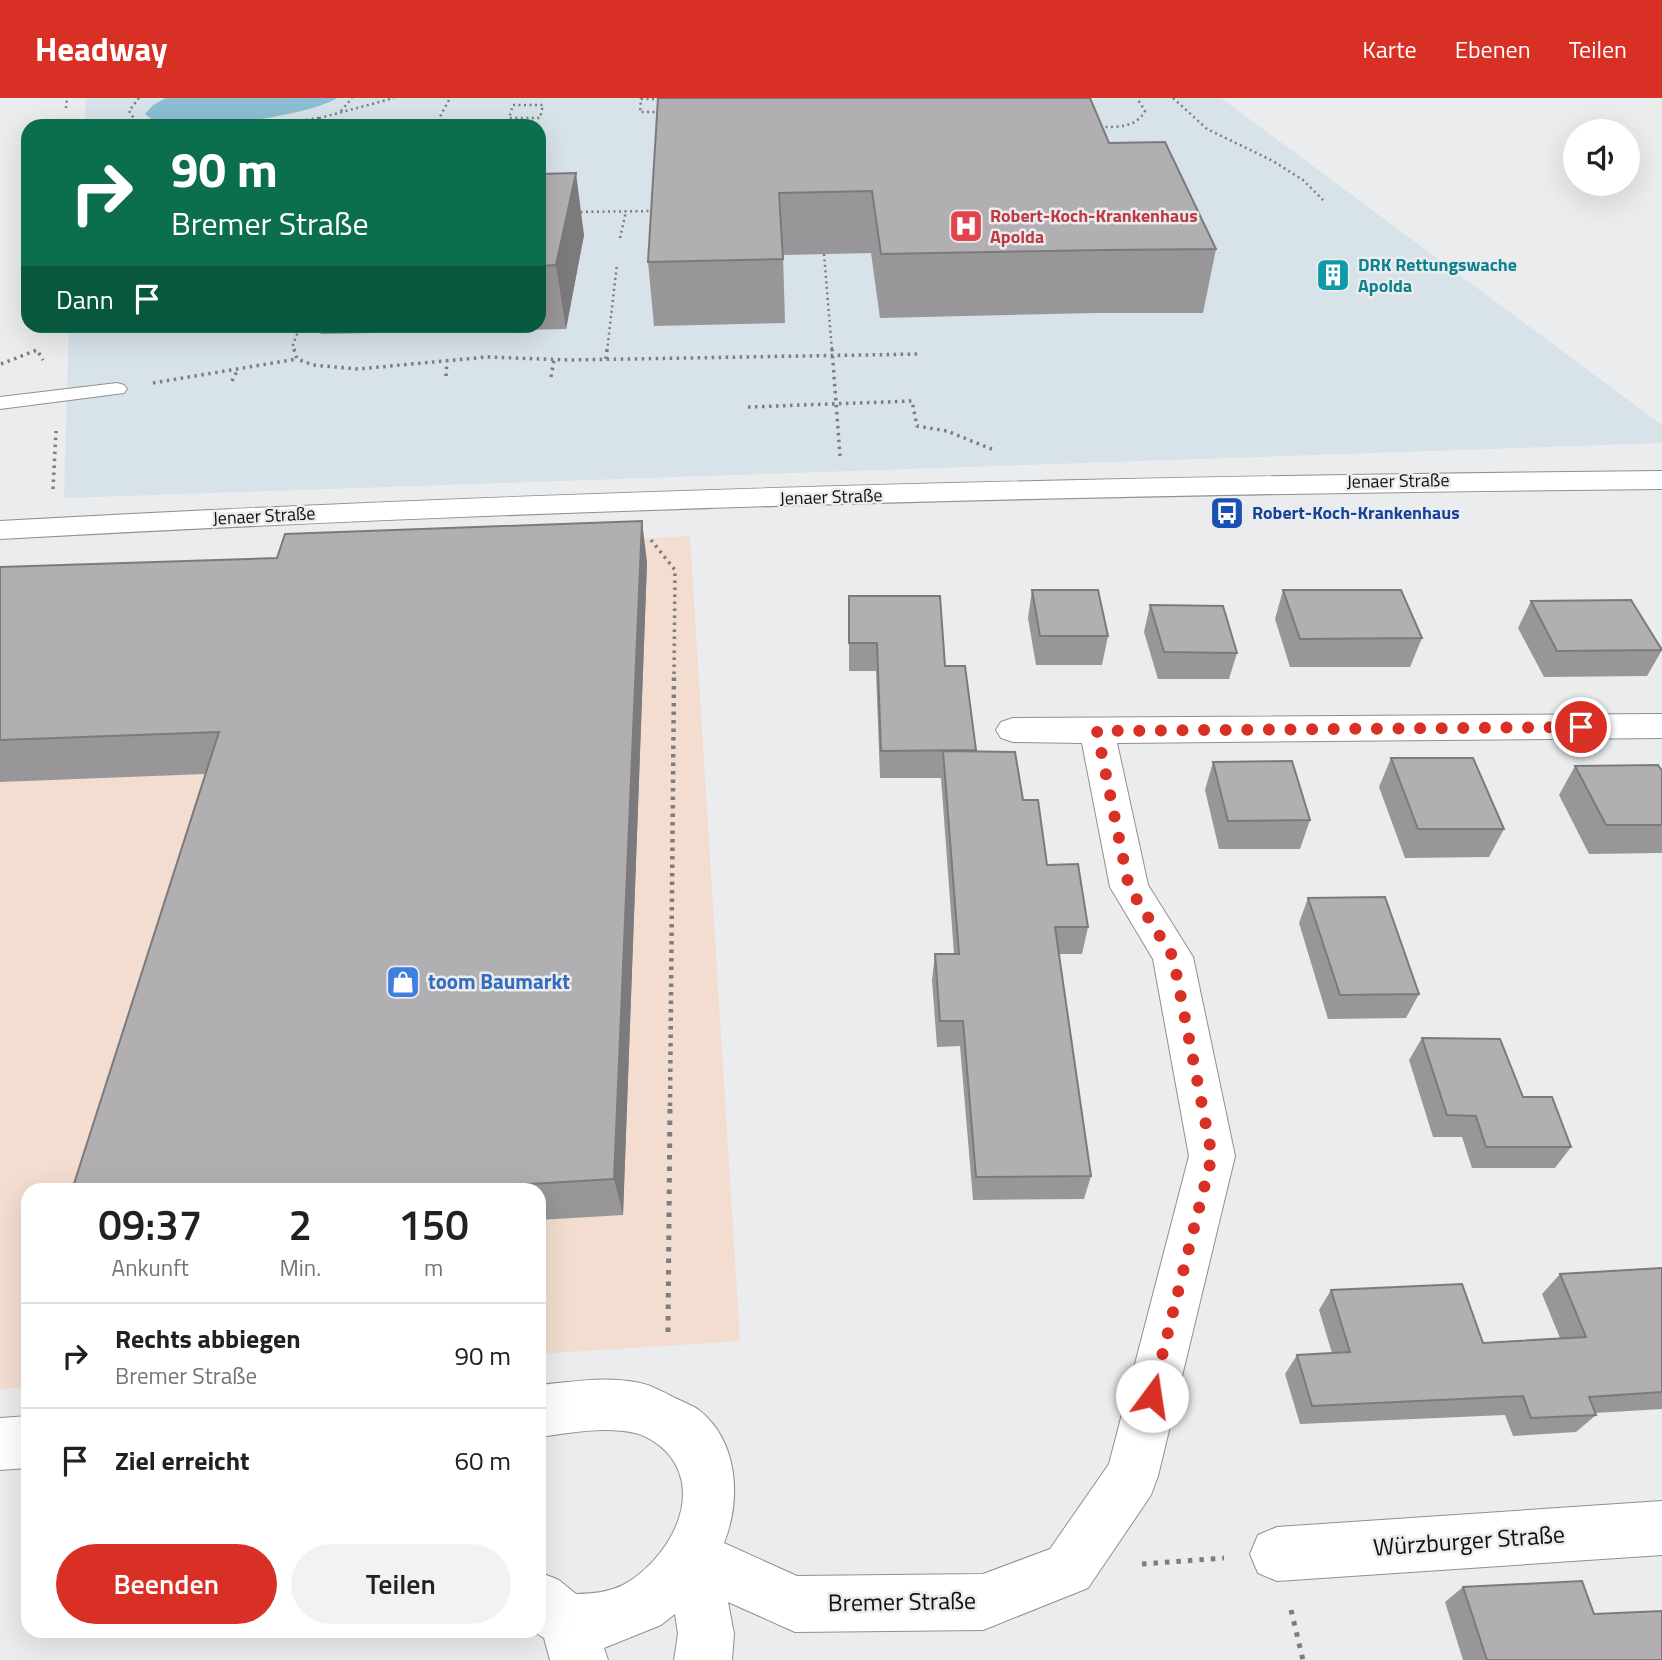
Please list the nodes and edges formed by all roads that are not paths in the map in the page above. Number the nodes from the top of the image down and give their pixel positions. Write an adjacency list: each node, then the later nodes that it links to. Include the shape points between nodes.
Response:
1 (117, 389): 2 (lane)
2 (0, 403)
3 (1662, 480): 4 (street, Jenaer Straße, via 1241,484 342,512)
4 (0, 530)
5 (1662, 726): 7 (street)
6 (1013, 730): 7 (street)
7 (1097, 731): 13 (street, Bremer Straße, via 1129,887 1173,957 1212,1156 1132,1476 1069,1569 983,1602 795,1604)
8 (546, 1410): 13 (street, via 589,1406 643,1409 671,1420 693,1440 705,1465 710,1500)
9 (21, 1442): 10 (street)
10 (0, 1444)
11 (1662, 1528): 12 (street, Würzburger Straße)
12 (1277, 1554)
13 (693, 1557): 14 (street, via 674,1581 629,1614); 15 (street, via 706,1634)
14 (562, 1627)
15 (703, 1660)

